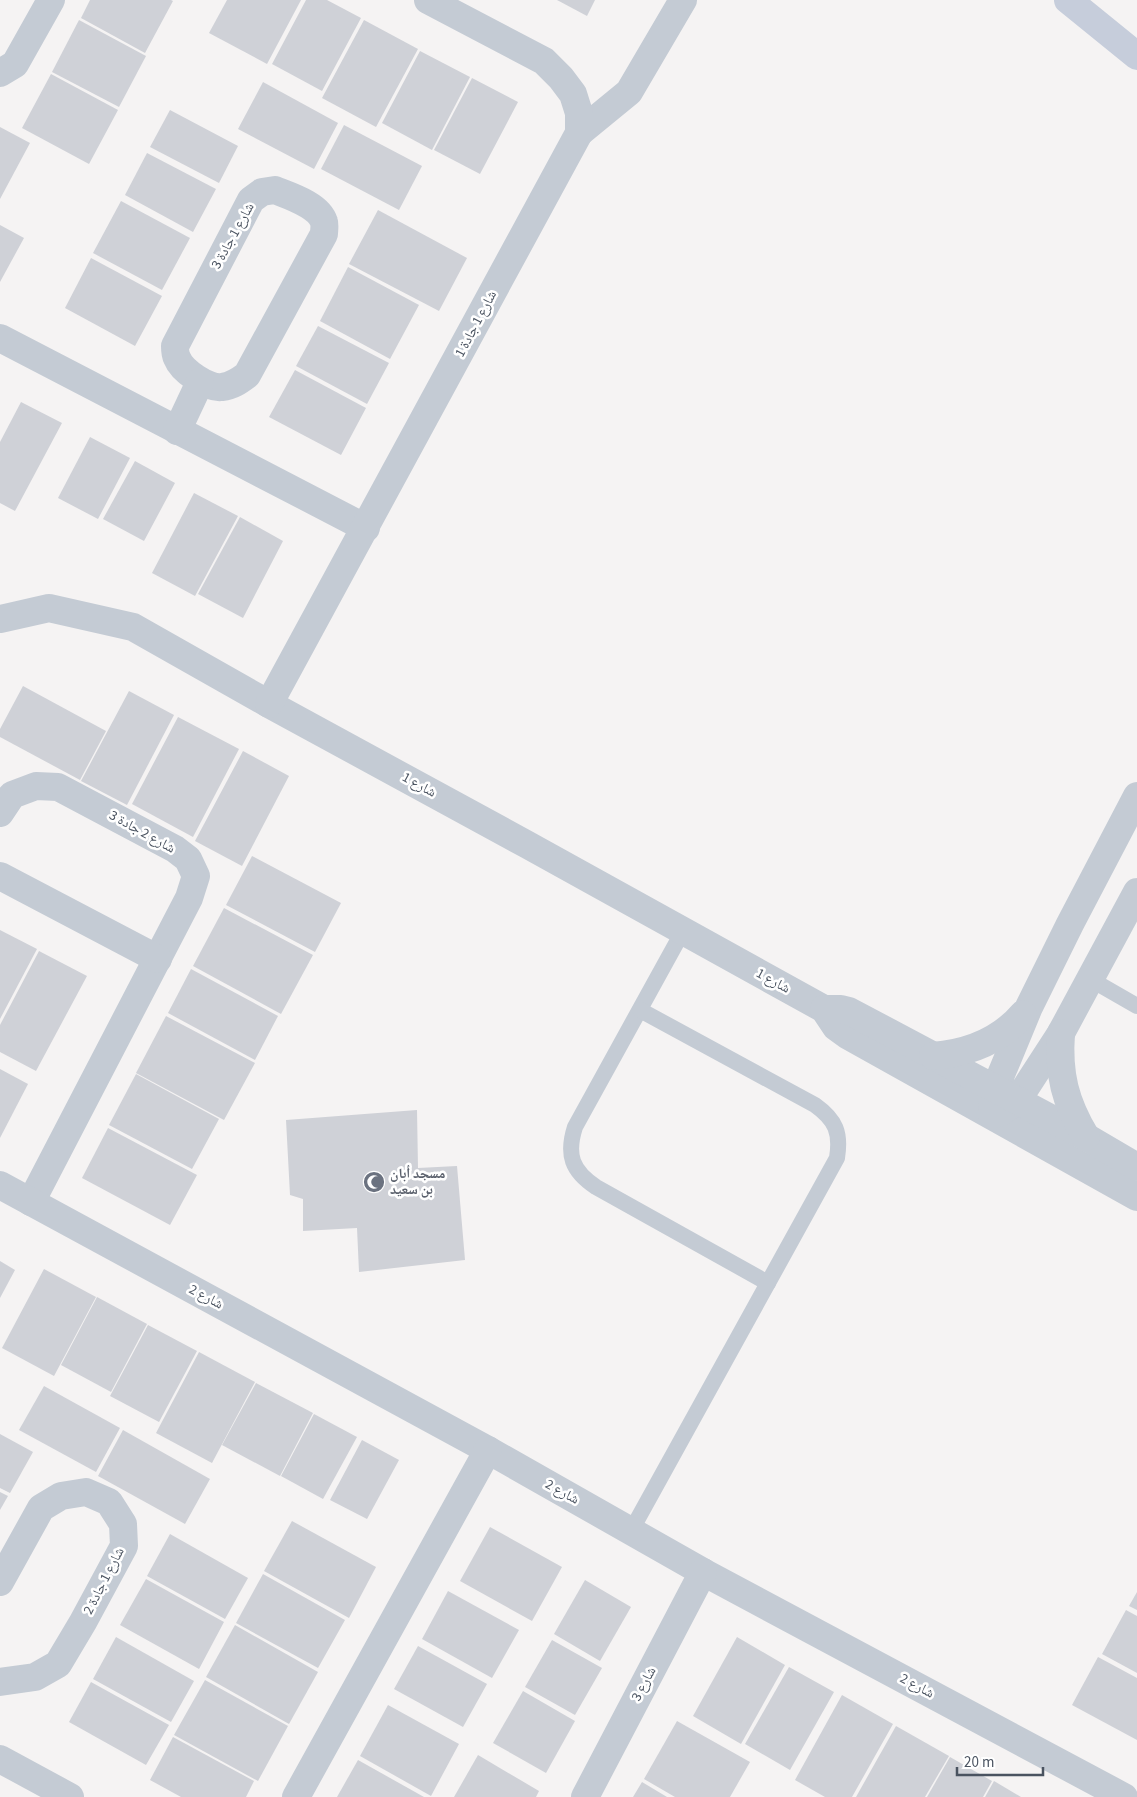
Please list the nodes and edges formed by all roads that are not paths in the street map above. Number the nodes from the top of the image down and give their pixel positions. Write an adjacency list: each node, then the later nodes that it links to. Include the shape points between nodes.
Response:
1 (51, 0): 6 (street, via 15,64)
2 (428, 0): 7 (street, via 544,62 573,94 579,113)
3 (683, 0): 7 (street, via 629,92)
4 (1068, 0): 5 (main road)
5 (1137, 56)
6 (0, 74)
7 (579, 133): 11 (street, شارع 1 جادة 1)
8 (0, 338): 10 (street)
9 (200, 382): 9 (street, شارع 1 جادة 3, via 220,388 247,376 324,234 324,223 318,212 299,199 275,190 262,192 251,200 175,346 177,358); 10 (street)
10 (177, 431): 11 (street)
11 (366, 528): 13 (street, شارع 1 جادة 1)
12 (0, 619): 13 (street, شارع 1, via 49,608 133,627)
13 (269, 704): 18 (street, شارع 1)
14 (1137, 796): 22 (street, شارع 1)
15 (0, 813): 19 (street, شارع 2 جادة 3, via 12,795 36,786 58,787 188,859 196,876 189,898)
16 (0, 876): 19 (street)
17 (1137, 892): 20 (street, شارع 1)
18 (683, 931): 23 (street, شارع 1); 24 (lane)
19 (158, 960): 33 (street, شارع 2 جادة 3)
20 (1090, 979): 21 (lane); 25 (street, شارع 1)
21 (1137, 1006)
22 (1029, 1007): 26 (street, شارع 1, via 1017,1021 987,1043 952,1054); 27 (street, شارع 1)
23 (824, 1009): 26 (street, شارع 1, via 849,1011); 28 (street, شارع 1, via 836,1027 847,1035)
24 (640, 1010): 34 (lane, via 575,1127 571,1154 576,1168 596,1187); 34 (lane, via 815,1105 833,1122 838,1134 837,1158)
25 (1061, 1033): 27 (street, شارع 1); 29 (street, شارع 1, via 1060,1055 1065,1091 1074,1118)
26 (933, 1056): 27 (street, شارع 1)
27 (1006, 1095): 28 (street, شارع 1, via 992,1097); 29 (street, شارع 1)
28 (992, 1115): 32 (street, شارع 1)
29 (1086, 1137): 30 (street, شارع 1)
30 (1137, 1167)
31 (0, 1186): 33 (street, شارع 2)
32 (1137, 1197)
33 (31, 1202): 35 (street, شارع 2)
34 (768, 1283): 36 (lane)
35 (488, 1450): 36 (street, شارع 2); 42 (street)
36 (631, 1531): 37 (street, شارع 2)
37 (703, 1572): 43 (street, شارع 3); 44 (street, شارع 2)
38 (0, 1582): 39 (street, شارع 1 جادة 2, via 41,1508 61,1496 86,1492 109,1502 123,1524 124,1546 58,1664 35,1677)
39 (0, 1682)
40 (0, 1759): 41 (street)
41 (70, 1797)
42 (296, 1797)
43 (584, 1797)
44 (1124, 1797)

